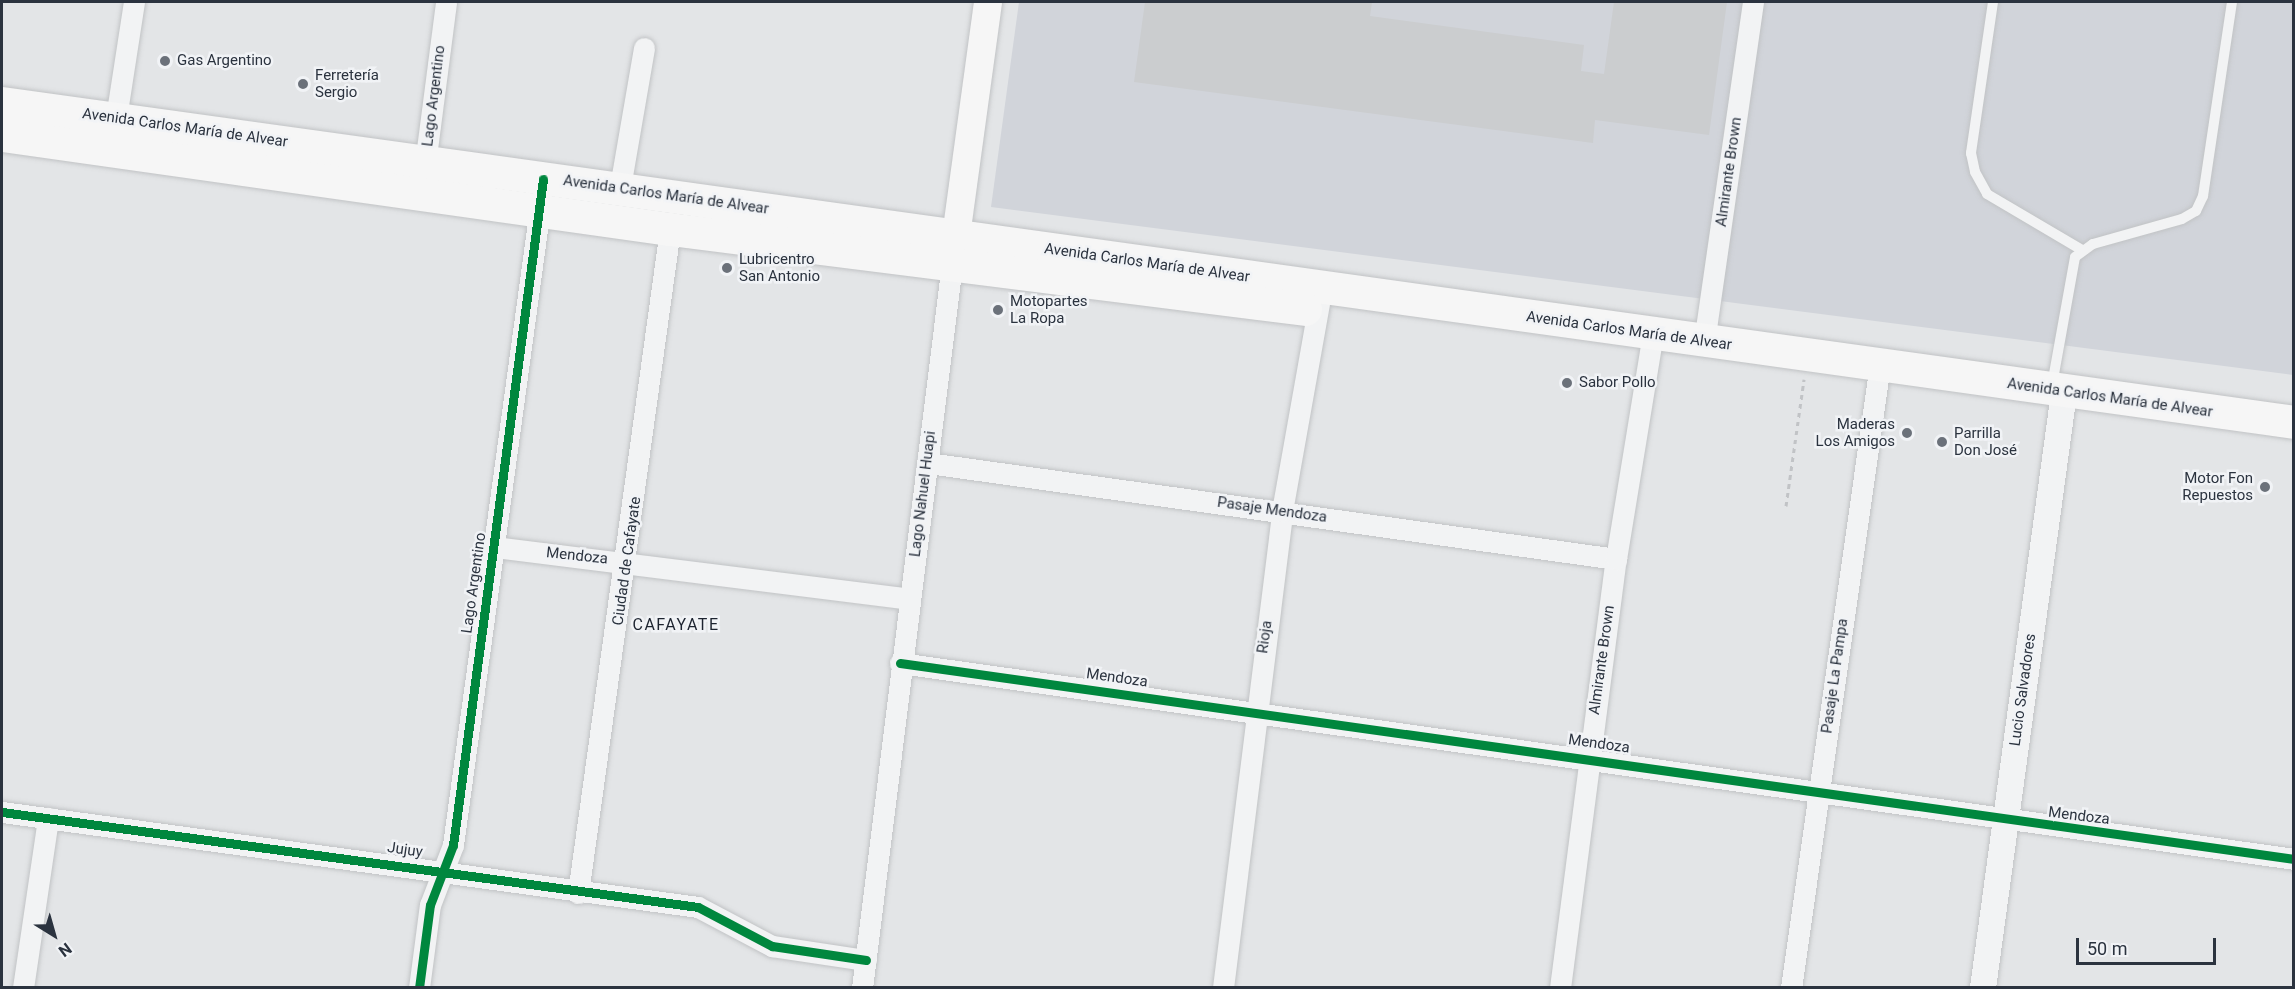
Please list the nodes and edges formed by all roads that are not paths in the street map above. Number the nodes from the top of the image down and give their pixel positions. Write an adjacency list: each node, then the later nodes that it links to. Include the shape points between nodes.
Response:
1 (134, 2): 9 (street)
2 (446, 2): 11 (street, Lago Argentino)
3 (988, 2): 15 (main road, Lago Nahuel Huapi)
4 (1753, 2): 18 (street, Almirante Brown)
5 (1993, 2): 16 (lane, via 1971,153 1975,172 1987,194)
6 (2232, 2): 16 (lane, via 2203,196 2196,211)
7 (644, 48): 12 (street)
8 (2, 103): 9 (main road, Avenida Carlos María de Alvear)
9 (113, 134): 10 (main road, Avenida Carlos María de Alvear); 11 (main road, Avenida Carlos María de Alvear)
10 (2, 135)
11 (424, 176): 13 (main road, Avenida Carlos María de Alvear)
12 (620, 187): 13 (main road, Avenida Carlos María de Alvear); 15 (main road, Avenida Carlos María de Alvear)
13 (542, 193): 14 (main road, Avenida Carlos María de Alvear); 26 (street, Lago Argentino)
14 (670, 229): 15 (main road, Avenida Carlos María de Alvear); 28 (street, Ciudad de Cafayate)
15 (954, 249): 17 (main road, Avenida Carlos María de Alvear); 24 (street, Lago Nahuel Huapi)
16 (2082, 250): 21 (lane, via 2075,257)
17 (1320, 300): 19 (main road, Avenida Carlos María de Alvear); 25 (street, Rioja)
18 (1704, 342): 19 (main road, Avenida Carlos María de Alvear); 20 (main road, Avenida Carlos María de Alvear)
19 (1651, 345): 20 (main road, Avenida Carlos María de Alvear, via 1805,377); 27 (street, Almirante Brown)
20 (1878, 375): 21 (main road, Avenida Carlos María de Alvear); 33 (street, Pasaje La Pampa)
21 (2059, 399): 22 (main road, Avenida Carlos María de Alvear); 23 (main road, Avenida Carlos María de Alvear); 36 (street, Lucio Salvadores)
22 (2294, 422)
23 (2294, 444)
24 (928, 463): 25 (street, Pasaje Mendoza); 29 (street, Lago Nahuel Huapi)
25 (1282, 511): 27 (street, Pasaje Mendoza); 31 (street, Rioja)
26 (494, 547): 28 (street, Mendoza); 38 (street, Lago Argentino, via 453,845)
27 (1616, 559): 32 (street, Almirante Brown)
28 (628, 562): 29 (street, Mendoza); 39 (street, Ciudad de Cafayate)
29 (909, 599): 30 (street, Lago Nahuel Huapi)
30 (900, 663): 31 (street, Mendoza); 40 (street, Lago Nahuel Huapi)
31 (1254, 712): 32 (street, Mendoza); 44 (street, Rioja)
32 (1589, 757): 33 (street, Mendoza); 45 (street, Almirante Brown)
33 (1819, 792): 36 (street, Mendoza); 46 (street, Pasaje La Pampa)
34 (2, 812): 35 (street, Jujuy)
35 (48, 818): 38 (street, Jujuy); 41 (street)
36 (2005, 821): 37 (street, Mendoza); 47 (street, Lucio Salvadores)
37 (2294, 859)
38 (444, 870): 39 (street, Jujuy); 42 (street, Lago Argentino, via 430,905)
39 (578, 893): 40 (street, Jujuy, via 698,907 772,946)
40 (866, 960): 43 (street, Lago Nahuel Huapi)
41 (22, 987)
42 (419, 987)
43 (862, 987)
44 (1223, 987)
45 (1560, 987)
46 (1791, 987)
47 (1983, 987)

